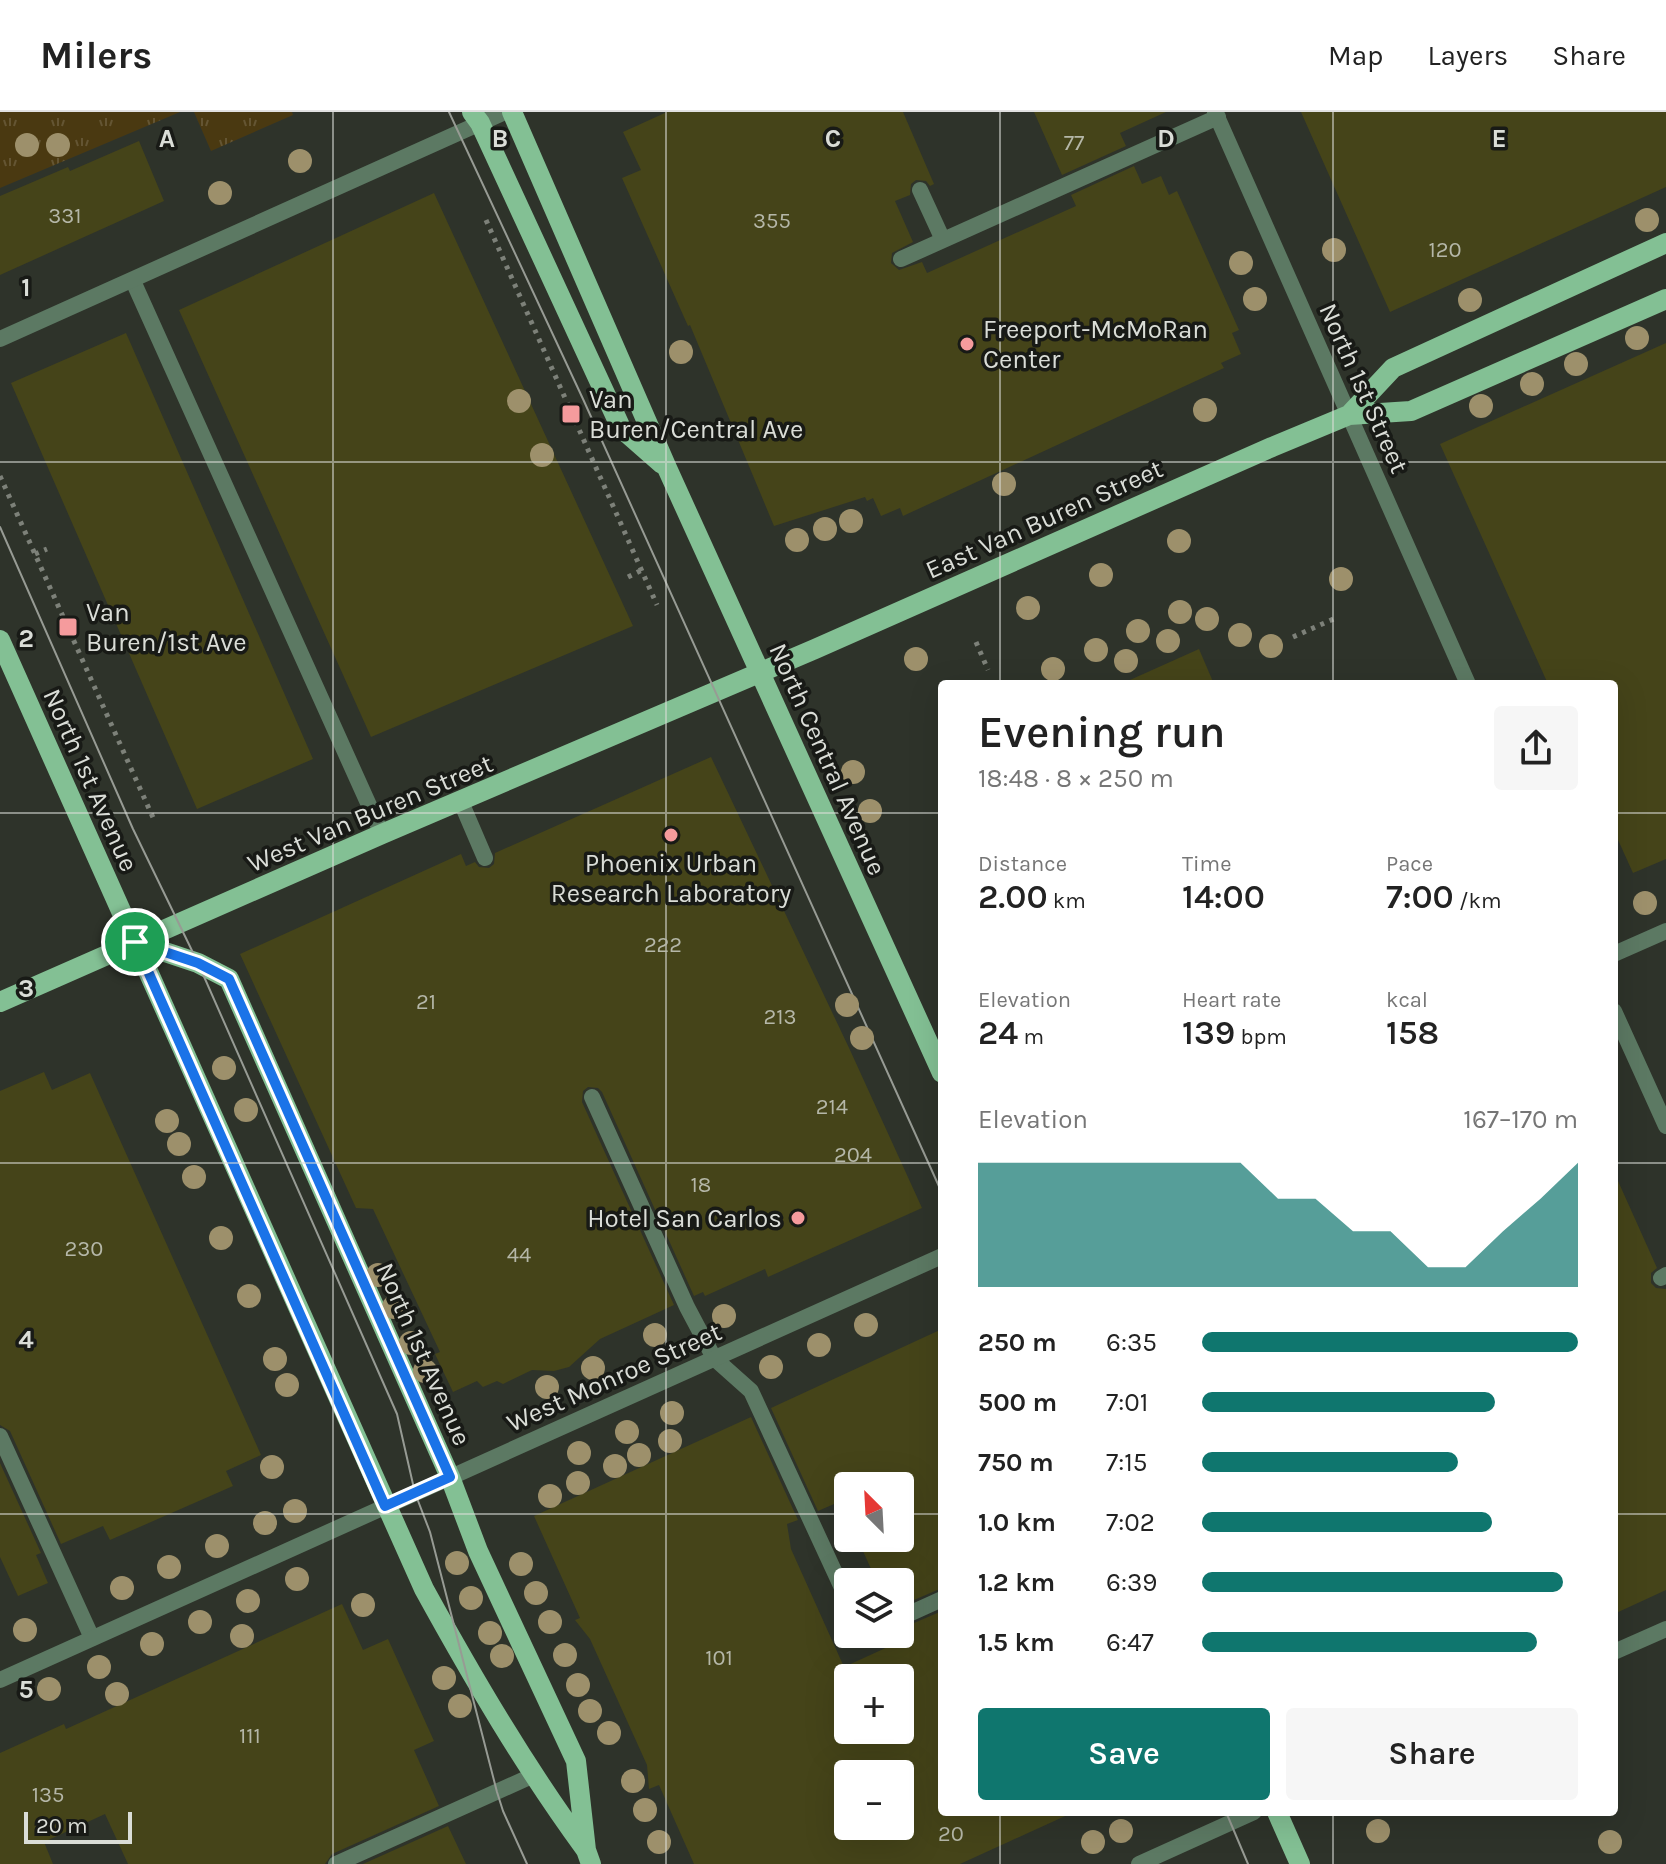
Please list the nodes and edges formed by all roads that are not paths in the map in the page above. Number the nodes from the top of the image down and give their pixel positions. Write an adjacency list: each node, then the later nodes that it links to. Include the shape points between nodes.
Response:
1 (505, 112): 4 (street)
2 (512, 112): 13 (main road, North Central Avenue)
3 (1216, 115): 6 (street); 12 (street, North 1st Street)
4 (476, 117): 9 (street); 13 (main road, North Central Avenue, via 621,428)
5 (920, 190): 6 (street)
6 (943, 240): 8 (street)
7 (1666, 243): 12 (main road, East Van Buren Street, via 1393,368)
8 (901, 259)
9 (133, 281): 11 (street); 18 (street)
10 (1666, 299): 12 (main road, East Van Buren Street, via 1411,411)
11 (0, 339)
12 (1349, 415): 15 (main road, East Van Buren Street); 16 (street, North 1st Street)
13 (667, 468): 15 (main road, North Central Avenue)
14 (0, 640): 21 (main road, North 1st Avenue)
15 (761, 672): 17 (main road, West Van Buren Street); 25 (main road, North Central Avenue)
16 (1466, 680)
17 (461, 802): 18 (main road, West Van Buren Street); 19 (street)
18 (382, 834): 21 (main road, West Van Buren Street)
19 (485, 858)
20 (1666, 931): 22 (street)
21 (135, 942): 23 (main road, West Van Buren Street); 31 (main road, North 1st Avenue, via 229,979); 32 (main road, North 1st Avenue)
22 (1618, 952)
23 (0, 1002)
24 (1618, 1020): 27 (street)
25 (938, 1064)
26 (592, 1097): 29 (street)
27 (1666, 1126)
28 (938, 1258): 29 (street, West Monroe Street)
29 (714, 1358): 31 (street, West Monroe Street); 33 (street, via 751,1391)
30 (0, 1436): 37 (street)
31 (450, 1477): 32 (street, West Monroe Street); 43 (main road, North 1st Avenue, via 478,1551 576,1761)
32 (385, 1506): 37 (street, West Monroe Street); 40 (main road, North 1st Avenue, via 424,1589)
33 (834, 1571)
34 (938, 1601): 35 (street)
35 (914, 1612)
36 (1666, 1629): 38 (street)
37 (92, 1638): 39 (street, West Monroe Street)
38 (1618, 1650)
39 (0, 1680)
40 (534, 1775): 43 (main road, North 1st Avenue); 44 (street)
41 (1245, 1816): 45 (street)
42 (1279, 1816): 46 (main road)
43 (588, 1857)
44 (336, 1864)
45 (1139, 1864)
46 (1300, 1864)

